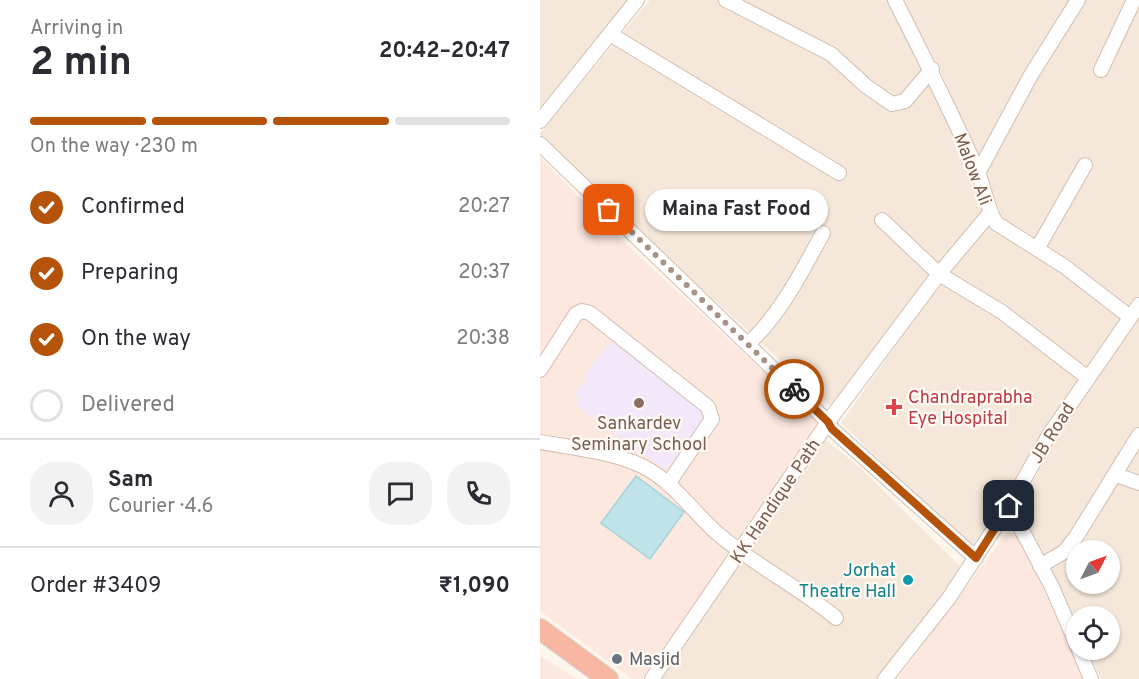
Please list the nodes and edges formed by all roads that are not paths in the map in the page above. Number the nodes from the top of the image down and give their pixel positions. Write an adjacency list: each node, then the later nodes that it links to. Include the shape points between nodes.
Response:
1 (637, 0): 6 (street)
2 (726, 0): 7 (street, via 831,54 892,104 905,101)
3 (895, 0): 7 (street, Malow Ali)
4 (1078, 0): 14 (street, via 1031,75)
5 (1134, 0): 8 (street)
6 (610, 34): 9 (street); 13 (street)
7 (932, 69): 14 (street, Malow Ali)
8 (1101, 70)
9 (540, 121)
10 (540, 144): 22 (street)
11 (540, 154): 25 (street)
12 (1085, 165): 18 (street)
13 (839, 173)
14 (978, 173): 15 (street, Malow Ali)
15 (990, 213): 18 (street, Malow Ali, via 996,223); 19 (street, KK Handique Path)
16 (882, 220): 19 (street)
17 (824, 233): 22 (street, via 792,289)
18 (1036, 249): 21 (street, Malow Ali)
19 (939, 274): 24 (street, via 1002,312); 25 (street, KK Handique Path)
20 (1139, 304): 21 (street, JB Road)
21 (1130, 317): 24 (street, JB Road)
22 (748, 344): 25 (street)
23 (540, 370): 29 (street, via 582,311 590,313 708,407 712,419)
24 (1088, 378): 31 (street, JB Road, via 1049,435)
25 (828, 426): 32 (street, KK Handique Path); 33 (street)
26 (1139, 435): 28 (street)
27 (540, 442): 29 (street, via 630,462)
28 (1116, 476): 30 (street); 34 (street, via 1064,552)
29 (668, 483): 32 (street)
30 (1139, 483)
31 (1009, 506): 33 (street, JB Road); 34 (street)
32 (741, 552): 35 (street); 40 (street, KK Handique Path)
33 (976, 558): 41 (street, JB Road, via 936,618)
34 (1040, 566): 36 (street)
35 (836, 618)
36 (1066, 622)
37 (540, 629): 39 (highway)
38 (1083, 660): 42 (street)
39 (608, 679)
40 (652, 679)
41 (885, 679)
42 (1091, 679)

